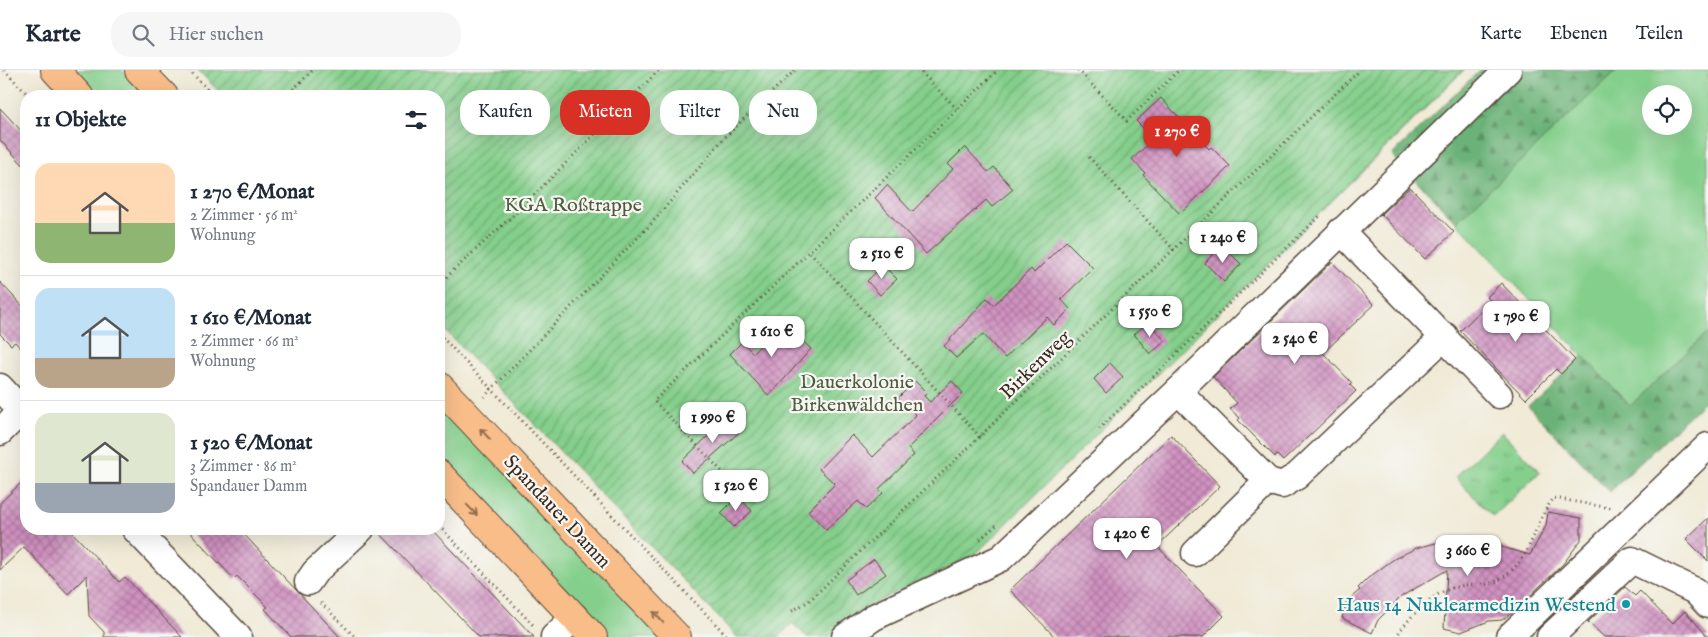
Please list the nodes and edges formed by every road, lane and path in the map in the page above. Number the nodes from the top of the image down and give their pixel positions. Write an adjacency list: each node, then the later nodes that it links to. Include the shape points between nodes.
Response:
1 (4, 70): 14 (path)
2 (54, 70): 15 (main road)
3 (139, 70): 16 (main road)
4 (189, 70): 17 (path)
5 (313, 70): 18 (path)
6 (659, 70): 25 (path, via 523,206)
7 (795, 70): 29 (path, via 724,138 651,224)
8 (917, 70): 19 (path)
9 (998, 70): 19 (path)
10 (1078, 70): 11 (path, via 1127,121)
11 (1179, 70)
12 (1360, 70): 23 (path, Birkenweg)
13 (1508, 70): 22 (street)
14 (23, 90)
15 (74, 90)
16 (158, 90)
17 (208, 90)
18 (292, 90)
19 (957, 109): 24 (path)
20 (1089, 157): 23 (path)
21 (1328, 208): 37 (path)
22 (1341, 231): 26 (street); 30 (street)
23 (1174, 250): 38 (path, Birkenweg)
24 (810, 252): 38 (path); 42 (path, via 654,401 740,489)
25 (445, 278)
26 (1445, 336): 32 (street); 41 (street, via 1297,476 1282,485)
27 (445, 340): 29 (path)
28 (0, 387): 33 (street)
29 (492, 389): 35 (path); 59 (path)
30 (1178, 391): 41 (street); 60 (street, via 1001,558 874,617)
31 (445, 392): 35 (main road, Spandauer Damm)
32 (1499, 395)
33 (20, 405)
34 (20, 414): 36 (street)
35 (466, 415): 58 (main road, Spandauer Damm, one-way to 35)
36 (0, 432)
37 (1093, 434)
38 (981, 438): 52 (path, Birkenweg, via 809,601)
39 (1708, 446): 44 (street)
40 (445, 480): 53 (main road, one-way to 53)
41 (1268, 481): 49 (street)
42 (754, 490)
43 (1000, 522): 48 (path)
44 (1625, 526): 61 (path, via 1609,506 1554,498 1543,511 1532,541 1514,569 1492,585 1456,587 1426,602); 62 (street)
45 (445, 532): 54 (path)
46 (141, 535): 55 (street)
47 (355, 535): 50 (street, via 315,572)
48 (979, 540)
49 (1195, 553)
50 (315, 589): 56 (path, via 321,602)
51 (1708, 604): 63 (street, via 1696,591 1632,560)
52 (792, 611)
53 (575, 617): 54 (street); 57 (main road)
54 (546, 634)
55 (238, 637)
56 (355, 637)
57 (593, 637)
58 (677, 637)
59 (728, 637)
60 (846, 637)
61 (1396, 637)
62 (1510, 637)
63 (1550, 637)

